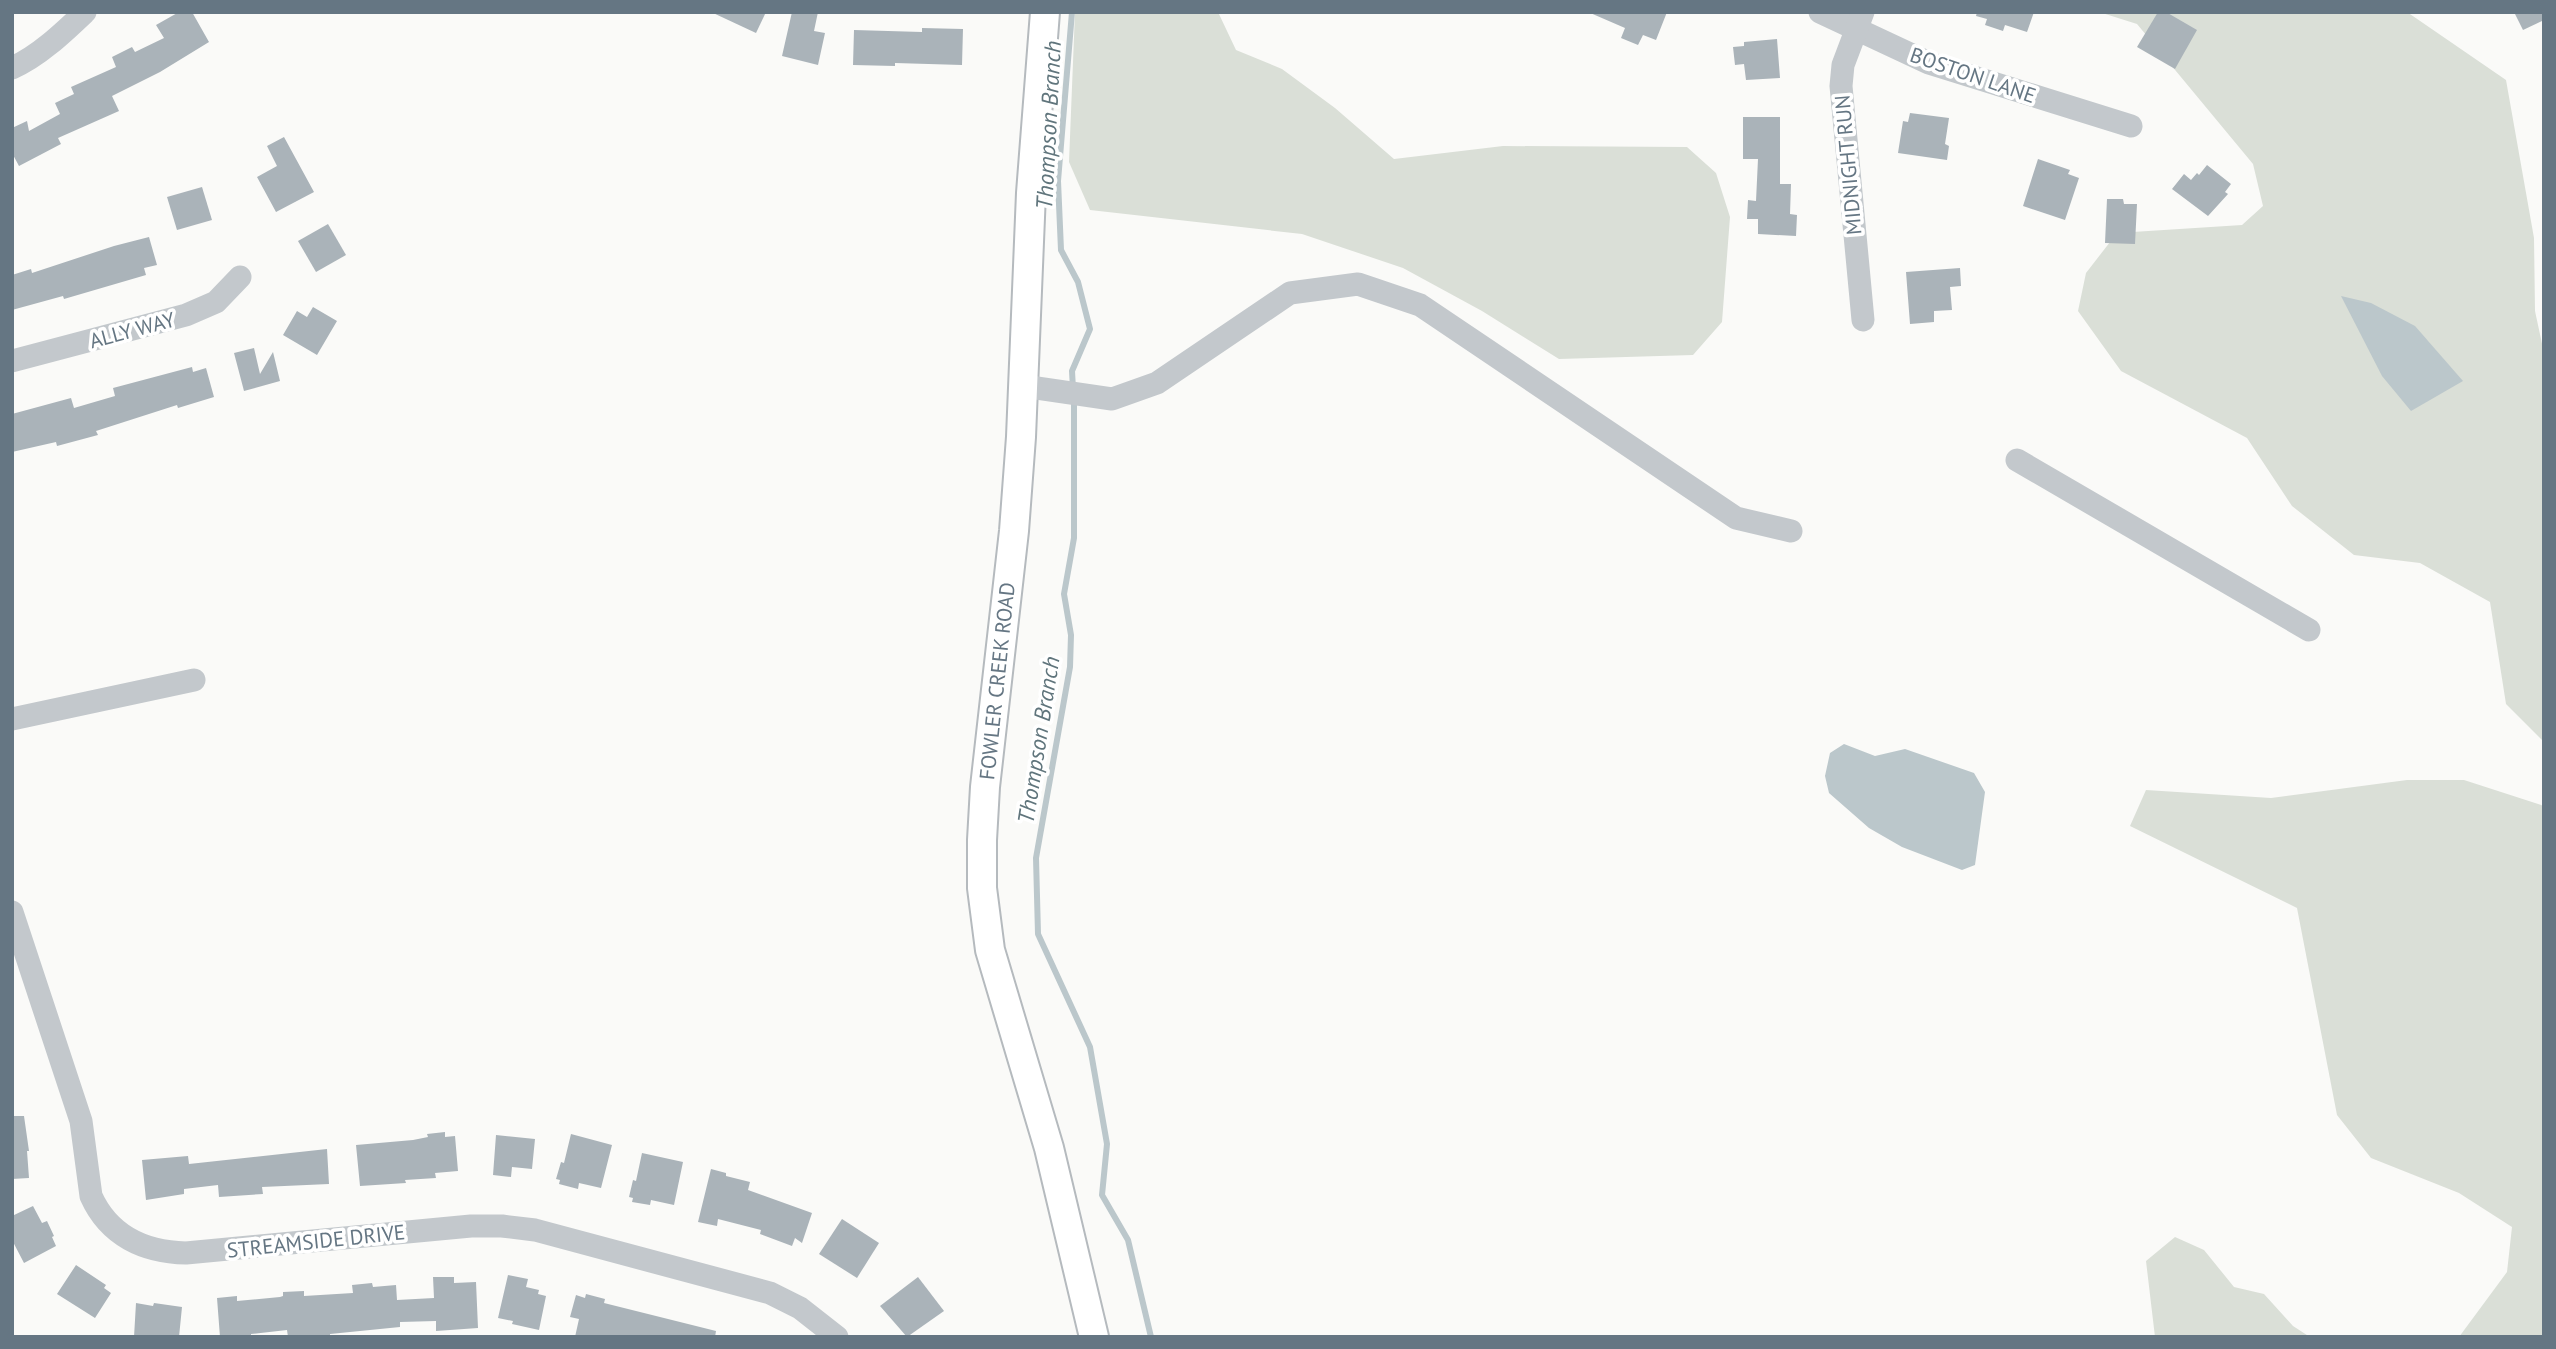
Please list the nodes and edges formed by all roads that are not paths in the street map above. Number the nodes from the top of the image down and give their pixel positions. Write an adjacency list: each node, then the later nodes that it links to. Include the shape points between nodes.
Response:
1 (85, 12): 5 (street)
2 (1045, 12): 10 (main road, FOWLER CREEK ROAD)
3 (1820, 12): 4 (street, BOSTON LANE)
4 (1859, 21): 6 (street, BOSTON LANE, via 1929,63); 8 (street, MIDNIGHT RUN, via 1843,65 1841,86)
5 (12, 68)
6 (2131, 126)
7 (240, 277): 9 (street, ALLY WAY, via 216,302 186,315)
8 (1863, 320)
9 (12, 361)
10 (1023, 386): 12 (street, via 1112,399 1157,383 1290,293 1358,284 1420,305 1736,518); 18 (main road, FOWLER CREEK ROAD, via 1014,531 985,787 982,888 990,950 1049,1148)
11 (2017, 460): 13 (street)
12 (1791, 531)
13 (2309, 631)
14 (194, 680): 15 (street)
15 (12, 719)
16 (13, 915): 17 (street, STREAMSIDE DRIVE, via 80,1121 96,1207 111,1227 132,1242 186,1253 471,1226 535,1230 756,1288 800,1308)
17 (837, 1337)
18 (1094, 1337)

